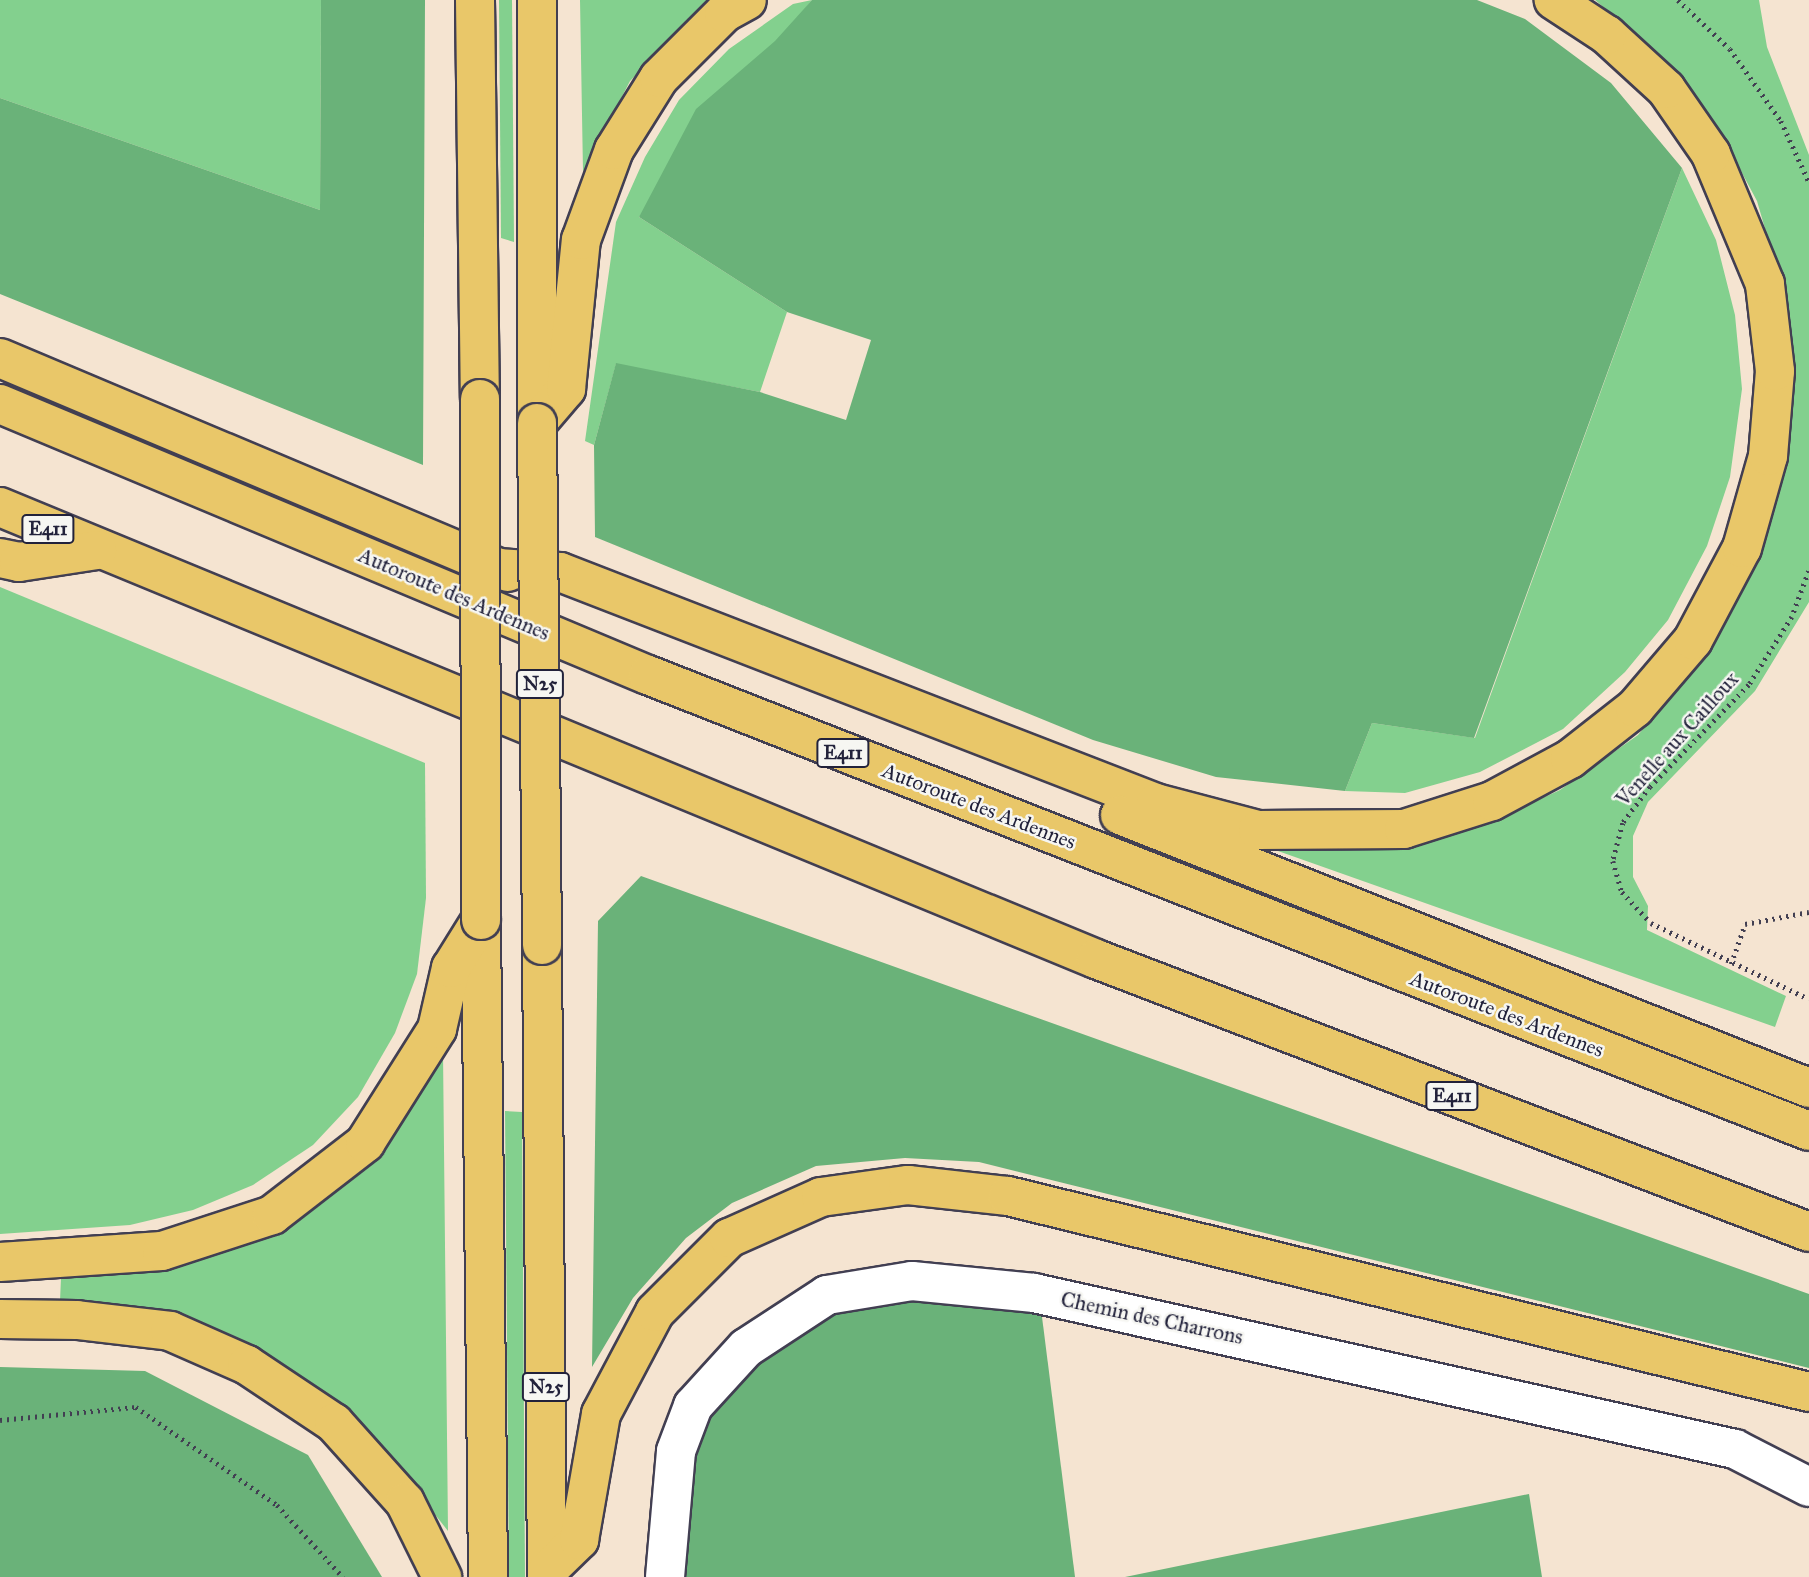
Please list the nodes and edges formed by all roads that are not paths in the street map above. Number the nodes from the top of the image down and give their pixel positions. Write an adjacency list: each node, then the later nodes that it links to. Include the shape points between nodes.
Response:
1 (475, 0): 12 (highway, bridge)
2 (537, 0): 7 (highway, N25)
3 (747, 0): 7 (highway, via 724,13 659,78 614,150 581,240 566,389)
4 (1554, 0): 11 (highway, via 1607,35 1666,89 1711,153 1765,284 1775,371 1768,456 1742,548 1693,640 1635,708 1570,759 1492,801 1404,829 1258,830 1156,803 560,572)
5 (0, 358): 11 (highway)
6 (0, 404): 14 (highway, Autoroute des Ardennes / E411, via 648,676)
7 (537, 423): 20 (highway, N25, bridge)
8 (0, 507): 9 (highway, E411)
9 (97, 550): 10 (highway, via 19,562); 15 (highway, E411, via 1083,954)
10 (0, 558)
11 (497, 568): 13 (highway)
12 (481, 920): 16 (highway, via 451,968 437,1028 365,1143 272,1215 162,1251); 22 (highway)
13 (1809, 1088)
14 (1809, 1131)
15 (1809, 1232)
16 (0, 1262)
17 (0, 1319): 21 (highway, via 77,1320 170,1331 247,1365 334,1423 405,1502)
18 (1809, 1392): 20 (highway, via 1008,1196 908,1185 821,1197 729,1237 655,1312 601,1414 579,1541)
19 (1809, 1487): 23 (street, Chemin des Charrons, via 1735,1449 1034,1293 912,1280 827,1295 746,1348 693,1406 676,1451)
20 (547, 1574)
21 (442, 1577)
22 (488, 1577)
23 (666, 1577)

